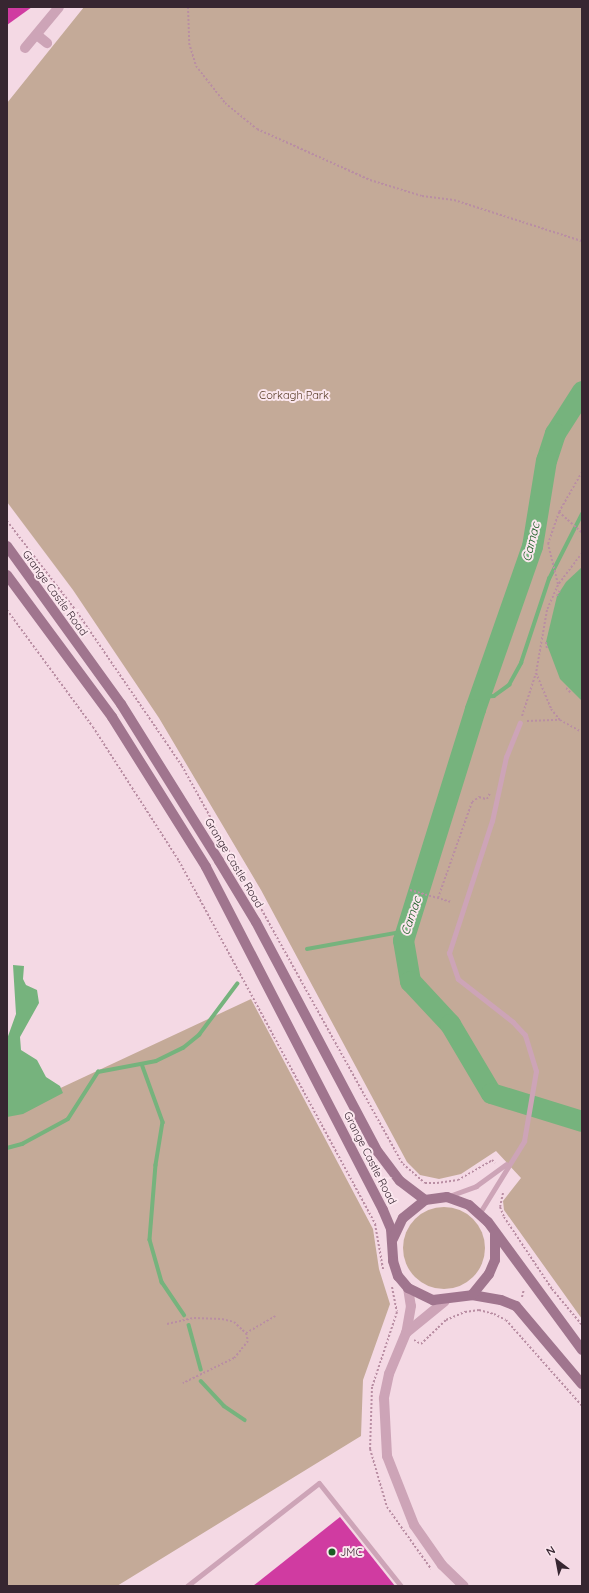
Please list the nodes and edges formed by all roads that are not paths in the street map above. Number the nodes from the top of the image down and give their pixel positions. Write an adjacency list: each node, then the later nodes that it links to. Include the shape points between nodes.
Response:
1 (59, 7): 2 (street)
2 (37, 35): 3 (street); 4 (street)
3 (47, 43)
4 (25, 48)
5 (7, 546): 10 (main road, Grange Castle Road, via 121,704 203,834 256,922 389,1169)
6 (7, 575): 13 (main road, Grange Castle Road, via 112,717 206,868 372,1188 391,1229)
7 (520, 723): 8 (lane, via 506,757 492,821 449,953 458,979 513,1022 525,1035 536,1071 524,1141)
8 (507, 1164): 9 (lane, via 476,1186); 11 (lane, via 488,1204)
9 (447, 1198): 10 (main road); 11 (main road, via 469,1205)
10 (425, 1200): 13 (main road, Grange Castle Road, via 403,1218)
11 (479, 1214): 12 (main road)
12 (495, 1234): 15 (main road, via 495,1260 489,1274); 18 (main road)
13 (392, 1245): 14 (main road, Grange Castle Road, via 395,1268)
14 (408, 1288): 16 (main road, via 422,1296); 17 (street, via 412,1306)
15 (472, 1295): 16 (main road); 19 (main road, via 501,1300 516,1306)
16 (445, 1301): 17 (street)
17 (409, 1336): 22 (street, via 389,1374 384,1398 387,1456 414,1525 442,1565)
18 (582, 1350)
19 (582, 1384)
20 (187, 1586): 21 (lane, via 320,1483)
21 (401, 1586)
22 (464, 1586)

